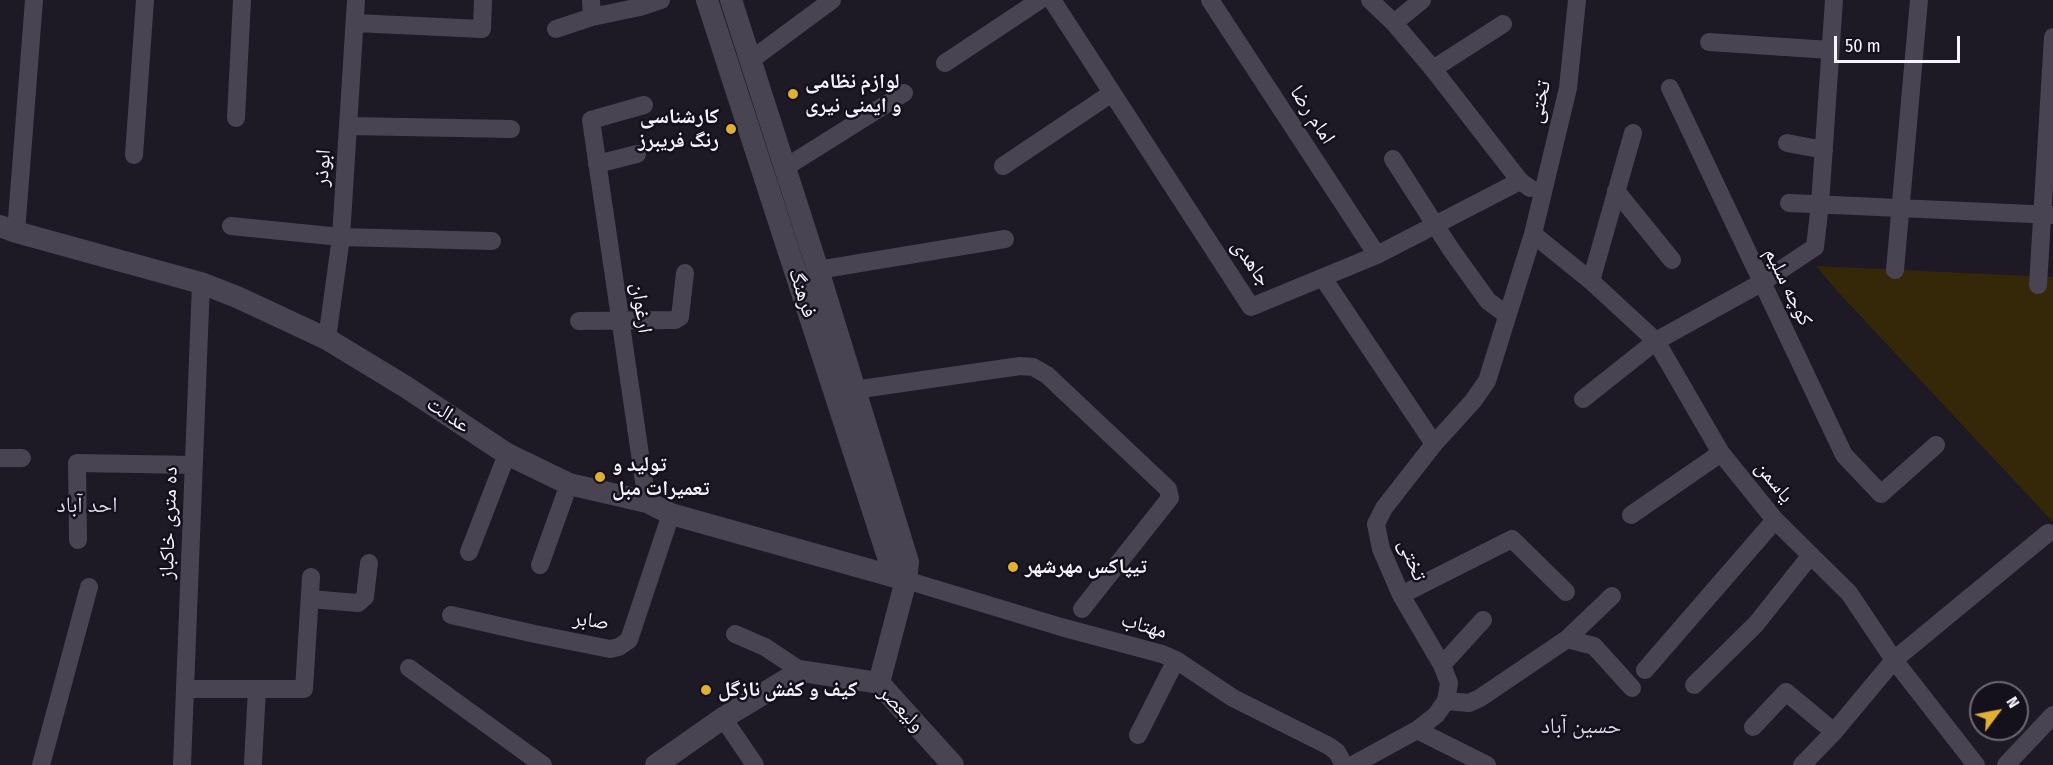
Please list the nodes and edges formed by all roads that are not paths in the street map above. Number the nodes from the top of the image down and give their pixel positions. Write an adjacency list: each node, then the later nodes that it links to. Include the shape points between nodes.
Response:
1 (34, 0): 54 (street)
2 (145, 0): 40 (street)
3 (242, 0): 33 (street)
4 (356, 0): 19 (street, ابوذر)
5 (483, 0): 19 (street, via 482,29)
6 (661, 0): 18 (street, via 640,7)
7 (707, 0): 95 (street, فرهنگ, via 890,563)
8 (832, 0): 26 (street)
9 (1040, 0): 27 (street)
10 (1052, 0): 31 (street, جاهدی)
11 (1210, 0): 59 (street, امام رضا)
12 (1370, 0): 20 (street)
13 (1422, 0): 20 (street)
14 (1577, 0): 47 (street, تختی, via 1568,88)
15 (1834, 0): 25 (street)
16 (1919, 0): 50 (street)
17 (738, 3): 26 (street, فرهنگ)
18 (592, 8): 22 (street)
19 (355, 23): 34 (street, ابوذر)
20 (1394, 23): 28 (street)
21 (1503, 24): 28 (street)
22 (556, 29)
23 (2053, 37): 51 (street)
24 (1709, 42): 25 (street)
25 (1830, 50): 38 (street)
26 (751, 60): 44 (street, فرهنگ)
27 (945, 63)
28 (1433, 69): 45 (street)
29 (1670, 88): 67 (street, کوچه سلیم)
30 (904, 93): 44 (street)
31 (1112, 93): 43 (street); 64 (street, جاهدی, via 1251,306)
32 (644, 105): 42 (street, ارغوان, via 591,120)
33 (236, 118)
34 (348, 126): 35 (street); 56 (street, ابوذر)
35 (511, 129)
36 (1632, 133): 46 (street)
37 (1786, 143): 38 (street)
38 (1824, 150): 49 (street)
39 (637, 154): 42 (street)
40 (134, 155)
41 (1393, 159): 52 (street)
42 (597, 164): 70 (street, ارغوان)
43 (1003, 166)
44 (786, 167): 61 (street, فرهنگ)
45 (1520, 181): 47 (street); 52 (street, جاهدی)
46 (1616, 191): 60 (street); 65 (street)
47 (1541, 195): 55 (street, تختی)
48 (1789, 203): 49 (street)
49 (1820, 204): 50 (street); 67 (street, via 1815,247)
50 (1901, 208): 51 (street); 62 (street)
51 (2048, 214): 68 (street)
52 (1434, 224): 59 (street, جاهدی); 69 (street, via 1488,301)
53 (231, 226): 56 (street)
54 (8, 229): 66 (street, عدالت)
55 (1533, 234): 65 (street, یاسمن); 69 (street, تختی)
56 (341, 237): 58 (street); 72 (street, ابوذر)
57 (1005, 239): 61 (street)
58 (492, 241)
59 (1377, 255): 64 (street, جاهدی)
60 (1672, 260)
61 (818, 270): 74 (street, فرهنگ)
62 (1895, 270)
63 (685, 273): 70 (street, via 680,317 668,321)
64 (1323, 278): 76 (street)
65 (1591, 281): 73 (street, یاسمن)
66 (201, 283): 72 (street, عدالت); 82 (street, ده متری خاکباز)
67 (1761, 283): 73 (street); 77 (street, کوچه سلیم, via 1844,455 1881,494)
68 (2038, 285)
69 (1508, 315): 76 (street, تختی, via 1487,381)
70 (620, 320): 71 (street); 84 (street, ارغوان)
71 (579, 321)
72 (327, 339): 79 (street, عدالت)
73 (1656, 341): 75 (street); 78 (street, یاسمن)
74 (854, 390): 95 (street, فرهنگ, via 908,562); 101 (street, via 1033,367 1047,375 1168,489 1170,498)
75 (1583, 399)
76 (1434, 444): 98 (street, تختی, via 1376,524 1381,549)
77 (1936, 445)
78 (1721, 453): 86 (street); 87 (street, یاسمن)
79 (507, 454): 83 (street, عدالت); 90 (street)
80 (0, 458): 81 (street)
81 (22, 458)
82 (194, 465): 89 (street, via 77,463); 114 (street, ده متری خاکباز)
83 (569, 484): 84 (street, عدالت); 93 (street)
84 (646, 502): 85 (street, عدالت)
85 (671, 514): 95 (street, عدالت); 102 (street, صابر, via 628,640 619,646 610,649)
86 (1631, 515)
87 (1775, 520): 91 (street, یاسمن); 110 (street)
88 (2048, 533): 107 (street)
89 (78, 540)
90 (469, 552)
91 (1811, 555): 107 (street, یاسمن, via 1849,593); 113 (street, via 1756,624)
92 (369, 563): 100 (street, via 365,597 358,603)
93 (540, 565)
94 (311, 577): 100 (street)
95 (906, 580): 106 (street, مهتاب); 112 (street, فرهنگ)
96 (89, 587): 125 (street)
97 (1566, 592): 98 (street, via 1512,538)
98 (1401, 595): 108 (street, تختی)
99 (1612, 596): 105 (street)
100 (310, 599): 116 (street, via 304,689)
101 (1082, 609)
102 (451, 615)
103 (1482, 620): 108 (street)
104 (735, 634): 111 (street, via 765,647)
105 (1568, 639): 115 (street, via 1594,646); 117 (street, via 1480,698 1469,703)
106 (1176, 660): 123 (street); 131 (street, مهتاب, via 1233,698 1329,746)
107 (1894, 660): 122 (street); 135 (street, یاسمن)
108 (1442, 664): 117 (street, تختی, via 1449,683)
109 (409, 668): 127 (street)
110 (1645, 670)
111 (801, 671): 112 (street, ولیعصر); 119 (street)
112 (879, 683): 130 (street, ولیعصر)
113 (1694, 685)
114 (185, 688): 116 (street); 126 (street, ده متری خاکباز)
115 (1632, 688)
116 (257, 689): 124 (street)
117 (1446, 701): 121 (street)
118 (2053, 715): 136 (street)
119 (723, 718): 128 (street); 129 (street)
120 (1753, 727): 122 (street, via 1786,692)
121 (1417, 730): 132 (street); 133 (street)
122 (1834, 732): 134 (street)
123 (1138, 735)
124 (253, 763)
125 (41, 765)
126 (182, 765)
127 (543, 765)
128 (656, 765)
129 (755, 765)
130 (953, 765)
131 (1344, 765)
132 (1353, 765)
133 (1487, 765)
134 (1802, 765)
135 (1976, 765)
136 (2007, 765)

